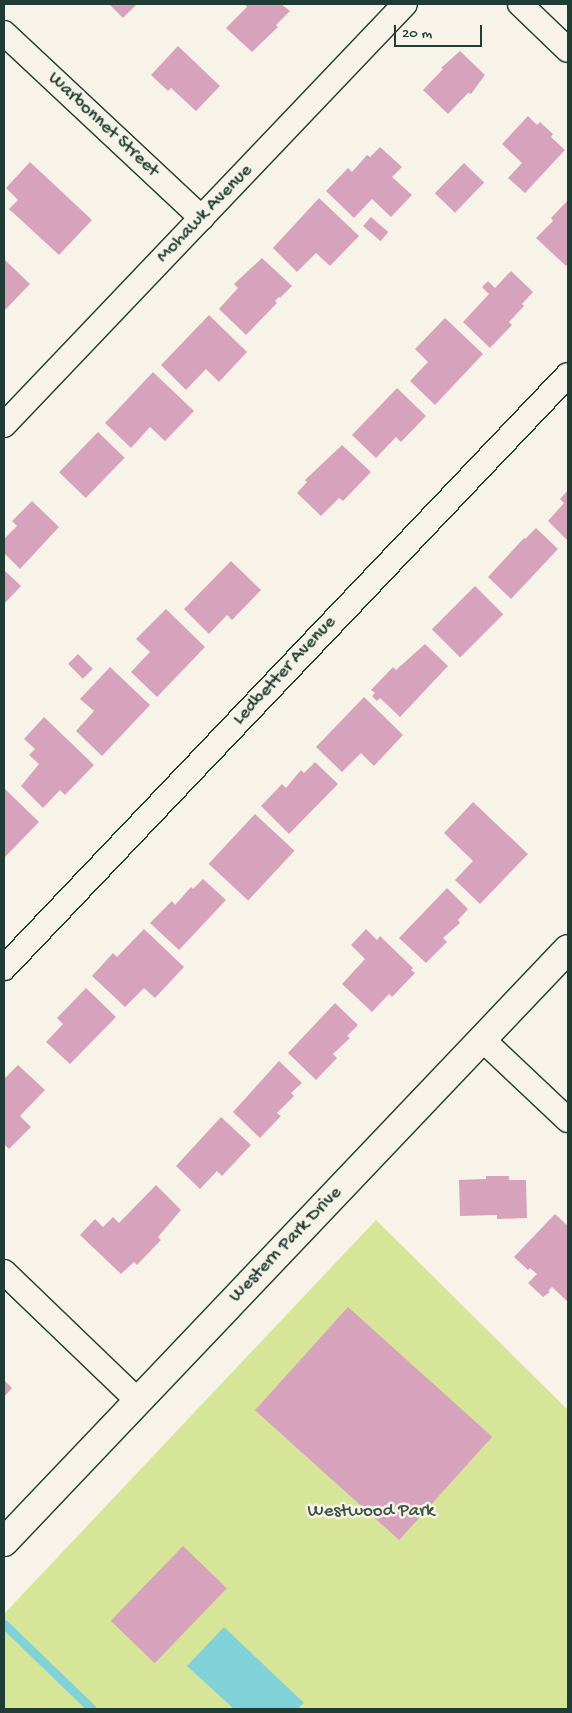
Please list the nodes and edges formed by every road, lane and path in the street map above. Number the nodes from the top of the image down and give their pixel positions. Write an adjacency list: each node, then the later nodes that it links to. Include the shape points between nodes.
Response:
1 (405, 4): 5 (street, Mohawk Avenue)
2 (520, 4): 4 (street)
3 (4, 33): 5 (street, Warbonnet Street)
4 (568, 50)
5 (202, 218): 7 (street, Mohawk Avenue)
6 (568, 376): 9 (street, Ledbetter Avenue)
7 (4, 425)
8 (568, 949): 10 (street, Western Park Drive)
9 (4, 968)
10 (482, 1039): 11 (street); 13 (street, Western Park Drive)
11 (568, 1120)
12 (4, 1272): 13 (street)
13 (138, 1401): 14 (street, Western Park Drive)
14 (4, 1542)

